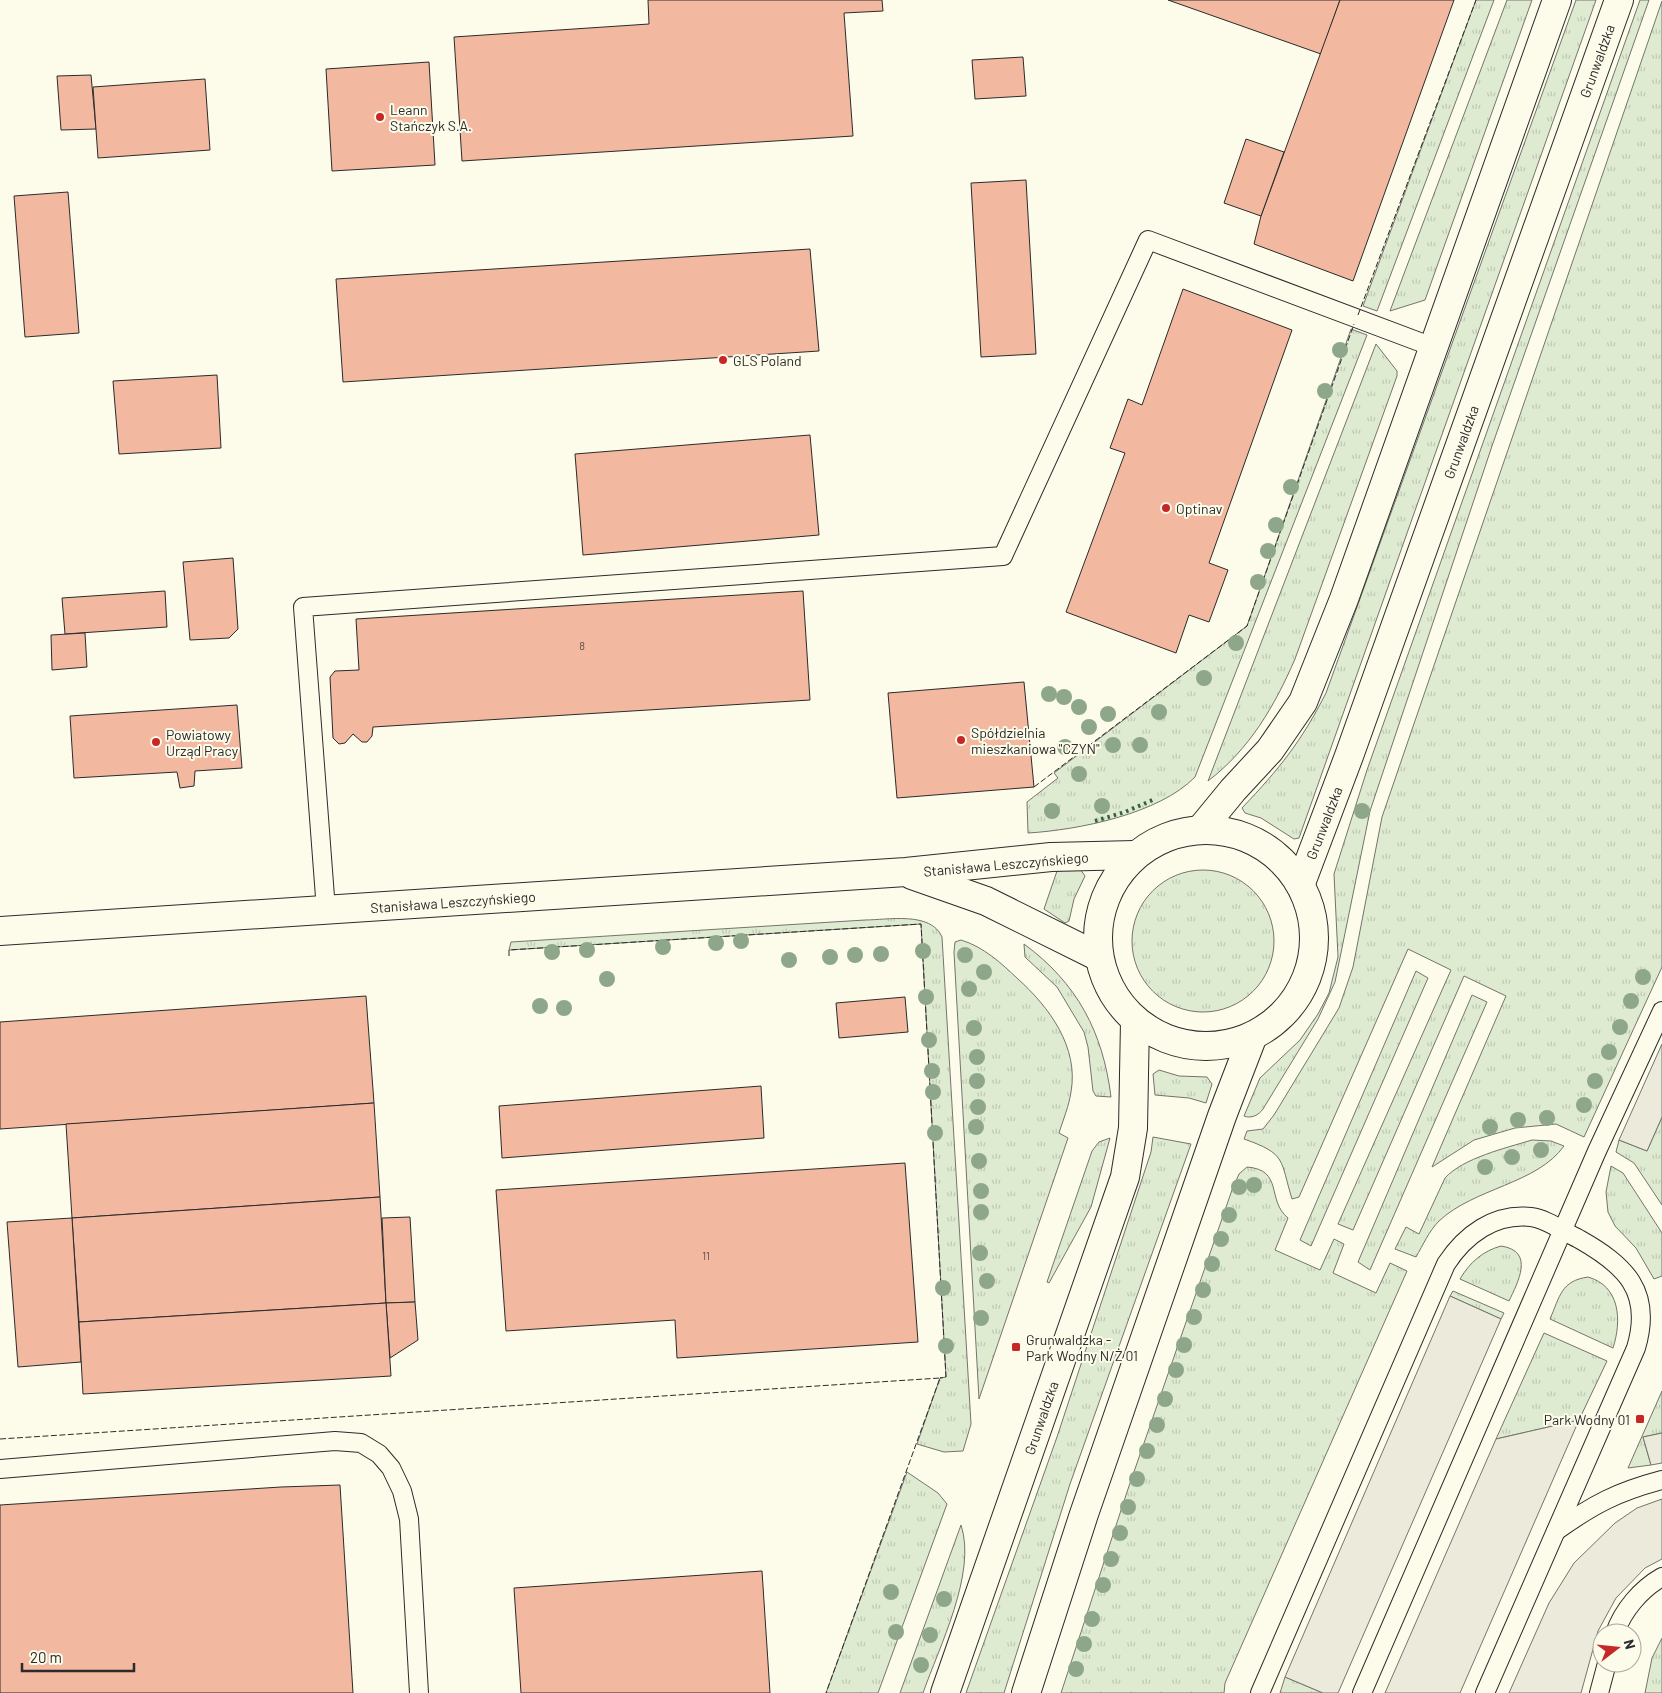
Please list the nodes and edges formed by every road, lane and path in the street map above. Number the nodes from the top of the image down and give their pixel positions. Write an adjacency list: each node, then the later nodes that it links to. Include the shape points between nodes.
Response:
1 (1557, 0): 3 (street)
2 (1619, 0): 7 (street, Grunwaldzka)
3 (1433, 347): 4 (street, via 1344,599 1303,702 1270,750); 8 (lane, via 1148,240 1002,556 303,607)
4 (1201, 829): 5 (street, via 1166,837); 7 (street, via 1240,834 1275,854)
5 (1135, 855): 6 (street, Stanisława Leszczyńskiego, via 1051,857); 10 (street, via 1112,884 1099,920)
6 (906, 872): 8 (street, Stanisława Leszczyńskiego); 10 (street, Stanisława Leszczyńskiego, via 986,901)
7 (1301, 883): 13 (street, via 1315,927 1311,972 1289,1011)
8 (326, 910): 9 (street, Stanisława Leszczyńskiego)
9 (0, 931)
10 (1099, 957): 12 (street, via 1111,992)
11 (1662, 1010): 14 (lane)
12 (1135, 1021): 13 (street, via 1170,1042 1212,1048); 22 (street, Grunwaldzka, via 1133,1128 1125,1177)
13 (1252, 1038): 23 (street, via 1084,1514)
14 (1563, 1231): 17 (lane, via 1614,1261 1634,1287 1641,1332); 24 (lane, via 1532,1217 1502,1219 1471,1234 1456,1248 1440,1278); 25 (lane)
15 (0, 1469): 21 (lane, via 335,1441 361,1443 379,1454 391,1468 402,1491 409,1519)
16 (1662, 1480): 17 (lane, via 1600,1501)
17 (1556, 1532): 26 (lane)
18 (1662, 1577): 19 (lane, via 1635,1599)
19 (1621, 1623)
20 (1604, 1673): 27 (lane)
21 (419, 1693)
22 (945, 1693)
23 (1026, 1693)
24 (1260, 1693)
25 (1362, 1693)
26 (1485, 1693)
27 (1599, 1693)

